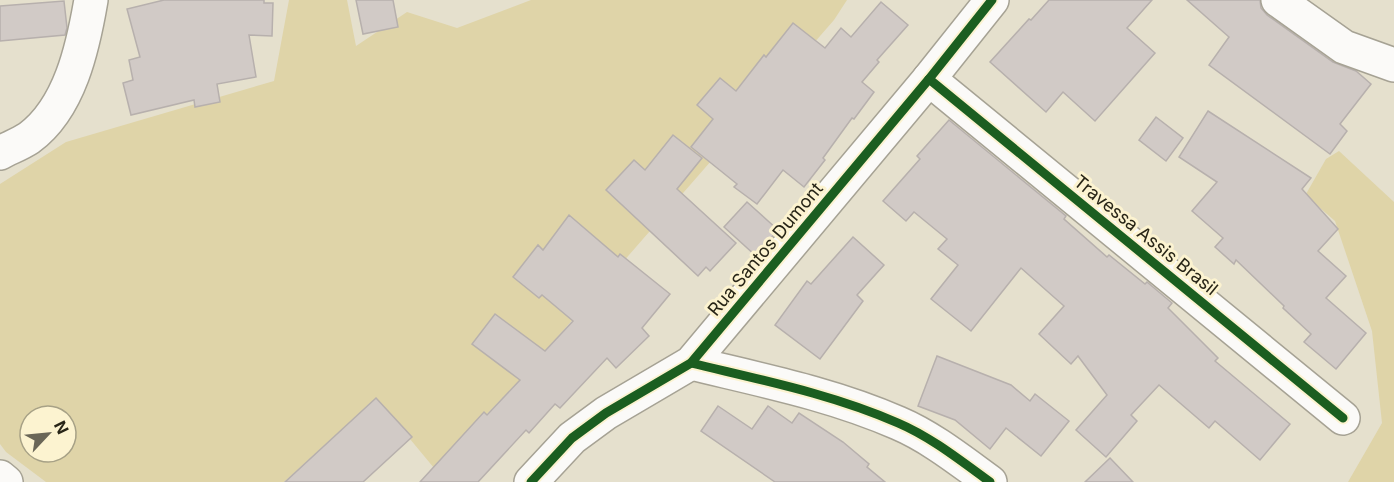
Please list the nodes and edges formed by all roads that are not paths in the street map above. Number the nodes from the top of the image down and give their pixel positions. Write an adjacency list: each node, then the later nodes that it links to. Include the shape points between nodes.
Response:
1 (91, 0): 6 (street, via 76,63 48,120 28,138)
2 (992, 0): 5 (street, Rua Santos Dumont)
3 (1278, 0): 4 (street, via 1344,47)
4 (1394, 65)
5 (929, 79): 7 (street, Rua Santos Dumont); 8 (street, Travessa Assis Brasil)
6 (3, 146)
7 (691, 363): 11 (street, Rua Santos Dumont, via 580,432); 12 (street, via 822,395 899,423)
8 (1343, 418)
9 (0, 477): 10 (street)
10 (6, 482)
11 (531, 482)
12 (990, 482)

